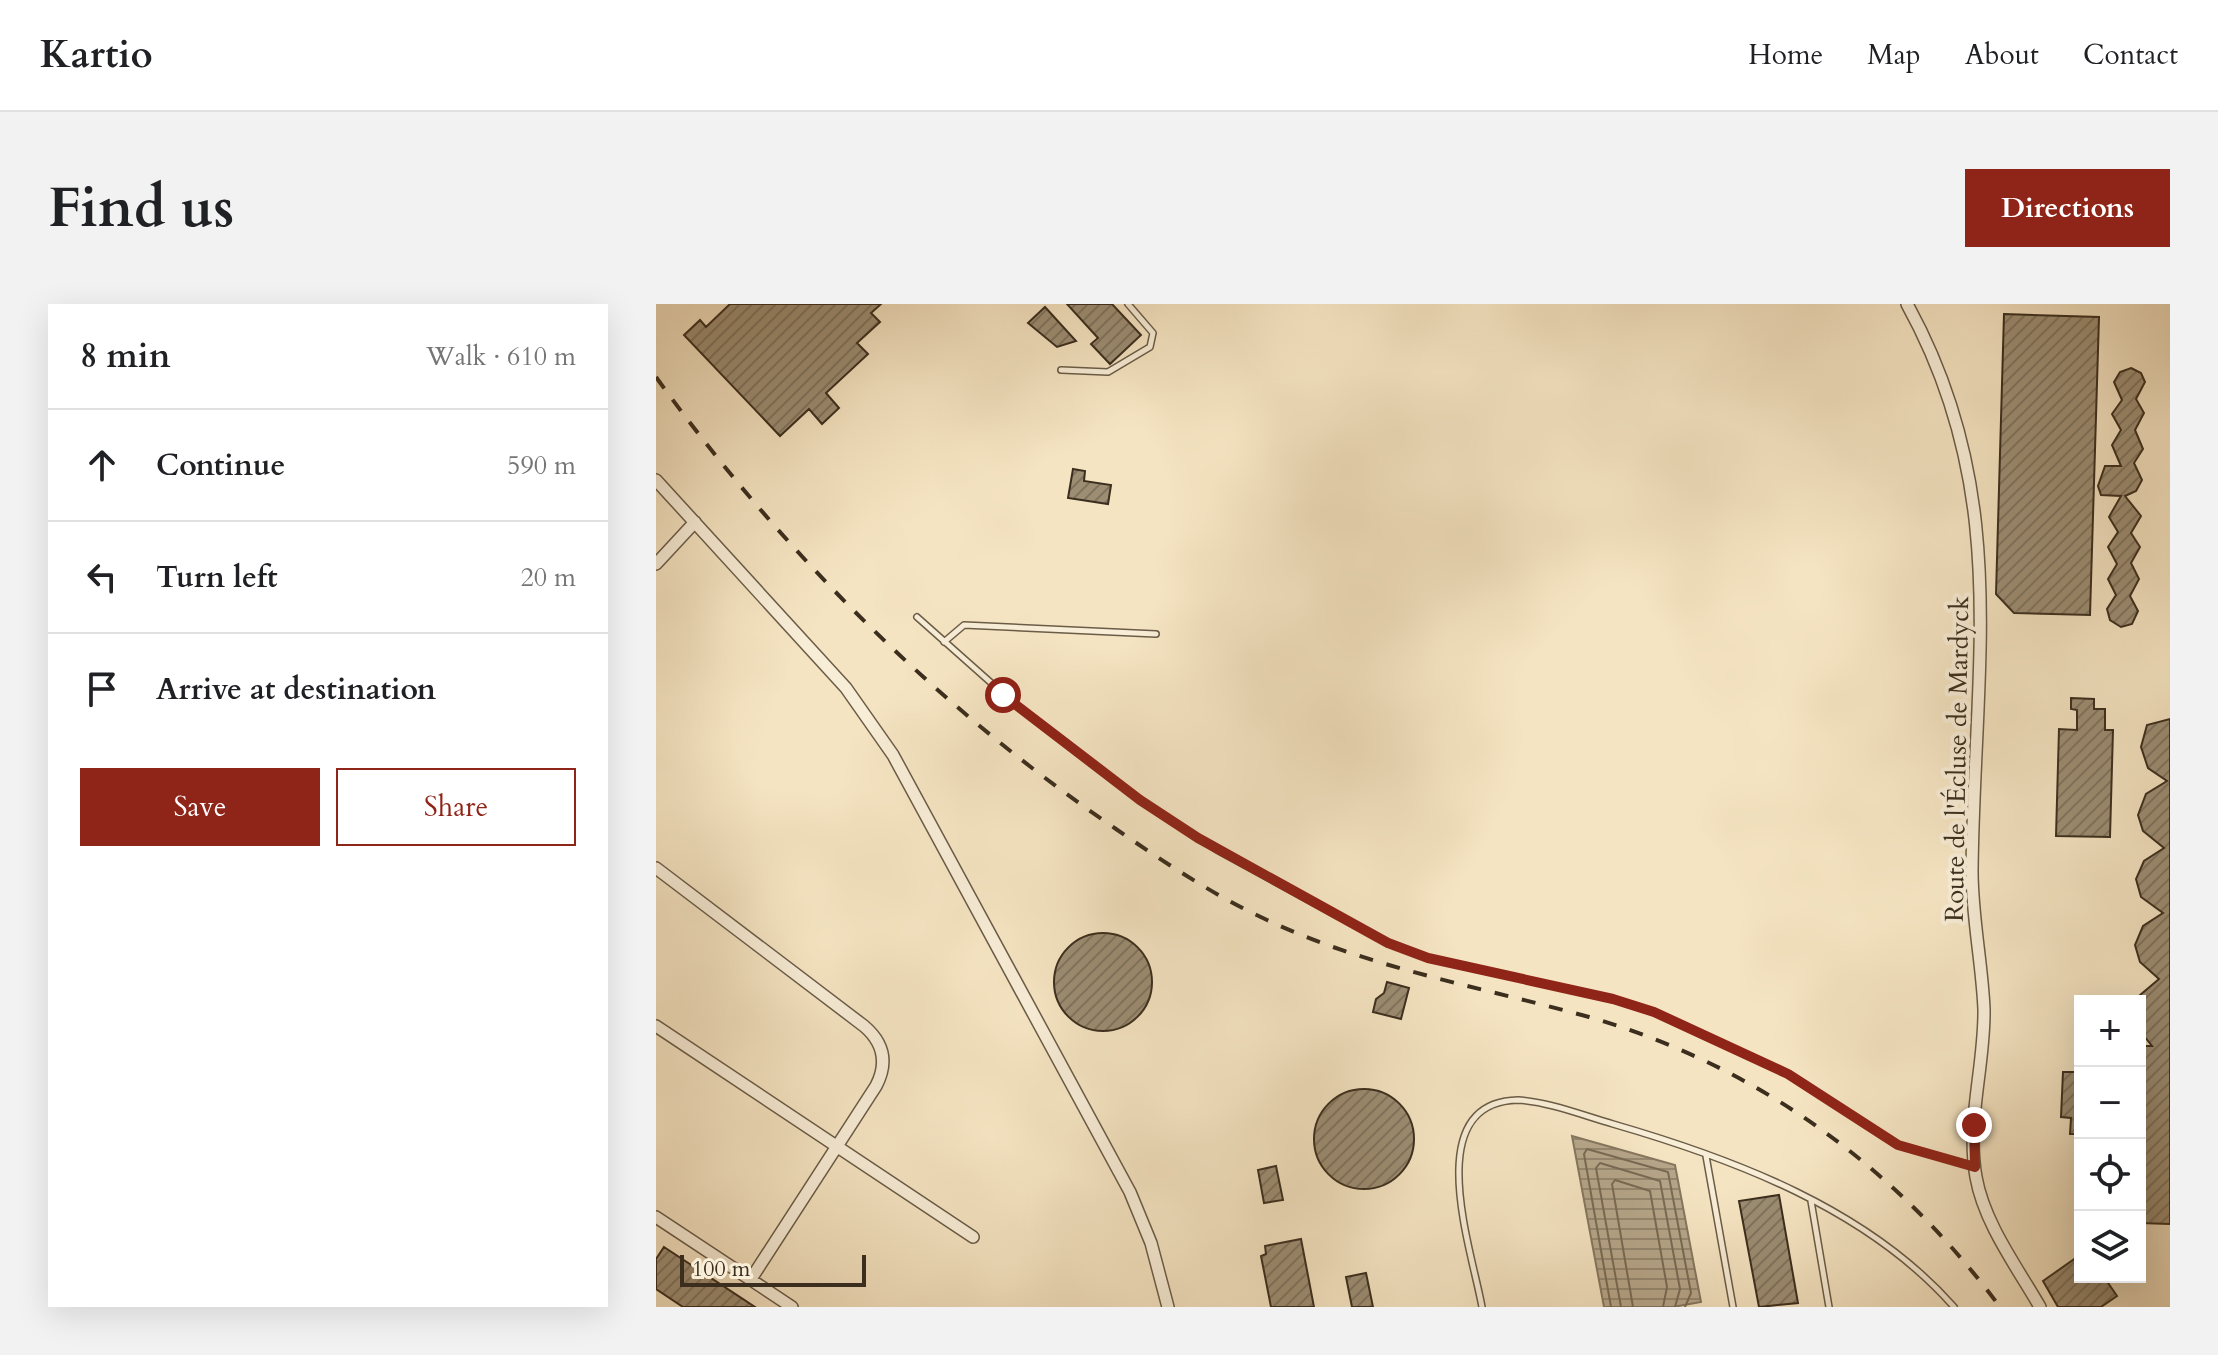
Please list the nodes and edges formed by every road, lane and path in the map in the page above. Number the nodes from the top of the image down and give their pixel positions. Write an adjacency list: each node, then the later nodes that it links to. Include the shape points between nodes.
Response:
1 (1128, 304): 3 (lane, via 1153,333 1150,347 1108,372)
2 (1907, 304): 14 (street, Route de l'Écluse de Mardyck, via 1937,364 1961,433 1980,546 1972,873 1984,1014 1974,1115)
3 (1061, 370)
4 (656, 480): 5 (street)
5 (695, 522): 6 (street); 20 (street, via 846,688 893,755 1130,1192)
6 (656, 564)
7 (917, 617): 9 (lane)
8 (1156, 634): 9 (lane, via 964,625)
9 (944, 642): 14 (lane, via 1029,715 1161,815 1380,939 1428,958 1654,1012 1788,1074 1898,1145)
10 (656, 868): 12 (street, via 879,1042 884,1059 880,1076)
11 (656, 1026): 12 (street)
12 (838, 1147): 17 (street); 18 (street)
13 (1706, 1155): 15 (lane); 21 (lane, via 1532,1102 1504,1101 1485,1109 1462,1135 1458,1161); 22 (lane)
14 (1975, 1167): 25 (street, Route de l'Écluse de Mardyck, via 1988,1211)
15 (1811, 1200): 23 (lane); 24 (lane, via 1877,1240)
16 (656, 1217): 18 (street)
17 (973, 1237)
18 (751, 1279): 19 (street)
19 (792, 1307)
20 (1168, 1307)
21 (1482, 1307)
22 (1733, 1307)
23 (1829, 1307)
24 (1954, 1307)
25 (2040, 1307)

